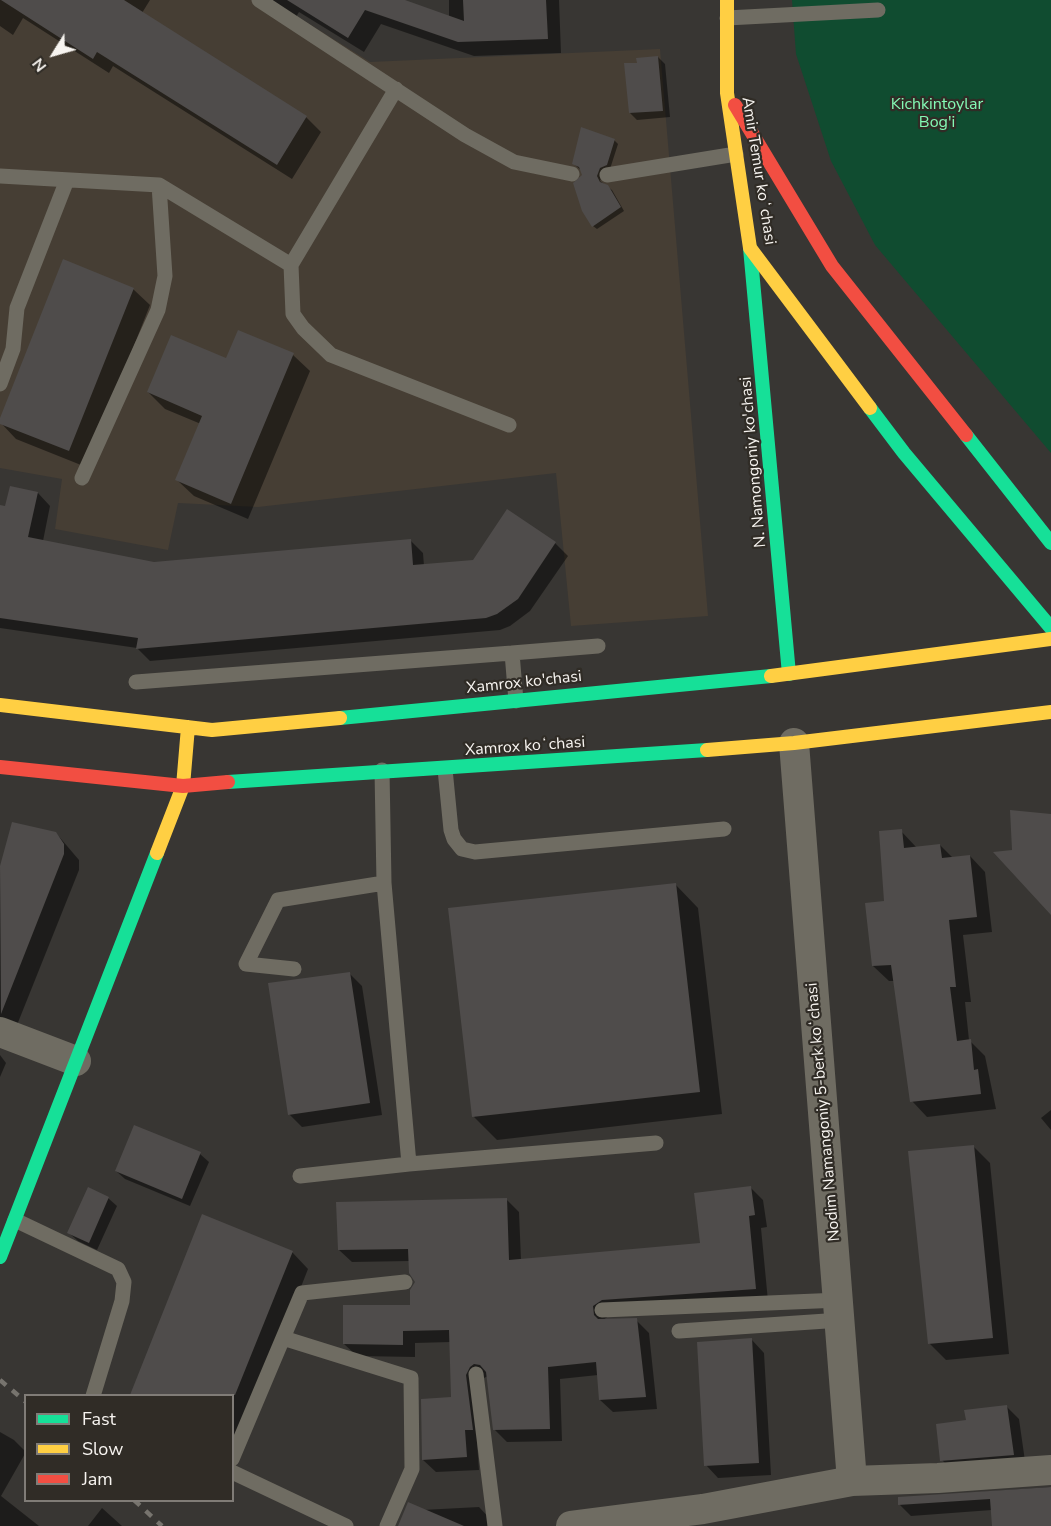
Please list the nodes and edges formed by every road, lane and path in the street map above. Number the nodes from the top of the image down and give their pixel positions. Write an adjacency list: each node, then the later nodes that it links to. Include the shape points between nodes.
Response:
1 (259, 0): 5 (lane)
2 (728, 0): 4 (main road)
3 (878, 10): 4 (lane)
4 (728, 18): 6 (main road)
5 (396, 90): 8 (lane, via 514,162); 14 (lane)
6 (728, 93): 7 (main road, Amir Temur koʻchasi); 18 (main road, Amir Temur koʻchasi, via 832,266)
7 (736, 154): 9 (lane); 13 (main road, Amir Temur koʻchasi)
8 (572, 174)
9 (607, 175)
10 (0, 176): 11 (lane)
11 (67, 180): 12 (lane); 15 (lane, via 17,308 13,349)
12 (159, 185): 14 (lane); 17 (lane, via 165,276 158,310)
13 (750, 248): 19 (main road, Amir Temur koʻchasi, via 904,453); 23 (main road, N. Namongoniy ko'chasi)
14 (291, 265): 16 (lane, via 293,314 331,355)
15 (0, 384)
16 (509, 425)
17 (82, 478)
18 (1051, 543)
19 (1051, 628)
20 (1051, 639): 23 (main road, Xamrox ko'chasi)
21 (598, 646): 22 (lane)
22 (512, 653): 24 (lane); 25 (lane)
23 (789, 674): 25 (main road, Xamrox ko'chasi)
24 (136, 682)
25 (516, 701): 28 (main road, Xamrox ko'chasi, via 212,730)
26 (0, 705): 28 (main road, Xamrox ko'chasi)
27 (1051, 712): 29 (main road, Xamrox koʻchasi)
28 (188, 727): 33 (main road)
29 (794, 743): 31 (main road, Xamrox koʻchasi); 46 (street, Nodim Namangoniy 5-berk koʻchasi)
30 (0, 767): 33 (main road, Xamrox koʻchasi)
31 (445, 769): 32 (main road, Xamrox koʻchasi); 34 (lane, via 454,839 462,849 475,852)
32 (382, 770): 33 (main road, Xamrox koʻchasi); 35 (lane)
33 (183, 786): 38 (main road)
34 (724, 829)
35 (384, 883): 36 (lane, via 278,900 246,964); 40 (lane)
36 (294, 969)
37 (0, 1032): 38 (street)
38 (76, 1061): 42 (main road)
39 (656, 1143): 40 (lane)
40 (409, 1164): 41 (lane)
41 (300, 1176)
42 (15, 1220): 43 (main road); 50 (lane, via 118,1269 124,1282 122,1301)
43 (0, 1257)
44 (405, 1282): 48 (lane, via 302,1293)
45 (602, 1310): 46 (lane)
46 (841, 1310): 47 (lane); 54 (street, Nodim Namangoniy 5-berk koʻchasi)
47 (679, 1331)
48 (283, 1338): 51 (lane); 57 (lane, via 411,1378 412,1468)
49 (476, 1374): 58 (lane)
50 (93, 1394)
51 (234, 1454)
52 (1051, 1470): 54 (street)
53 (234, 1473): 56 (lane)
54 (852, 1481): 55 (street)
55 (704, 1517): 59 (street)
56 (346, 1526)
57 (387, 1526)
58 (495, 1526)
59 (571, 1526)

